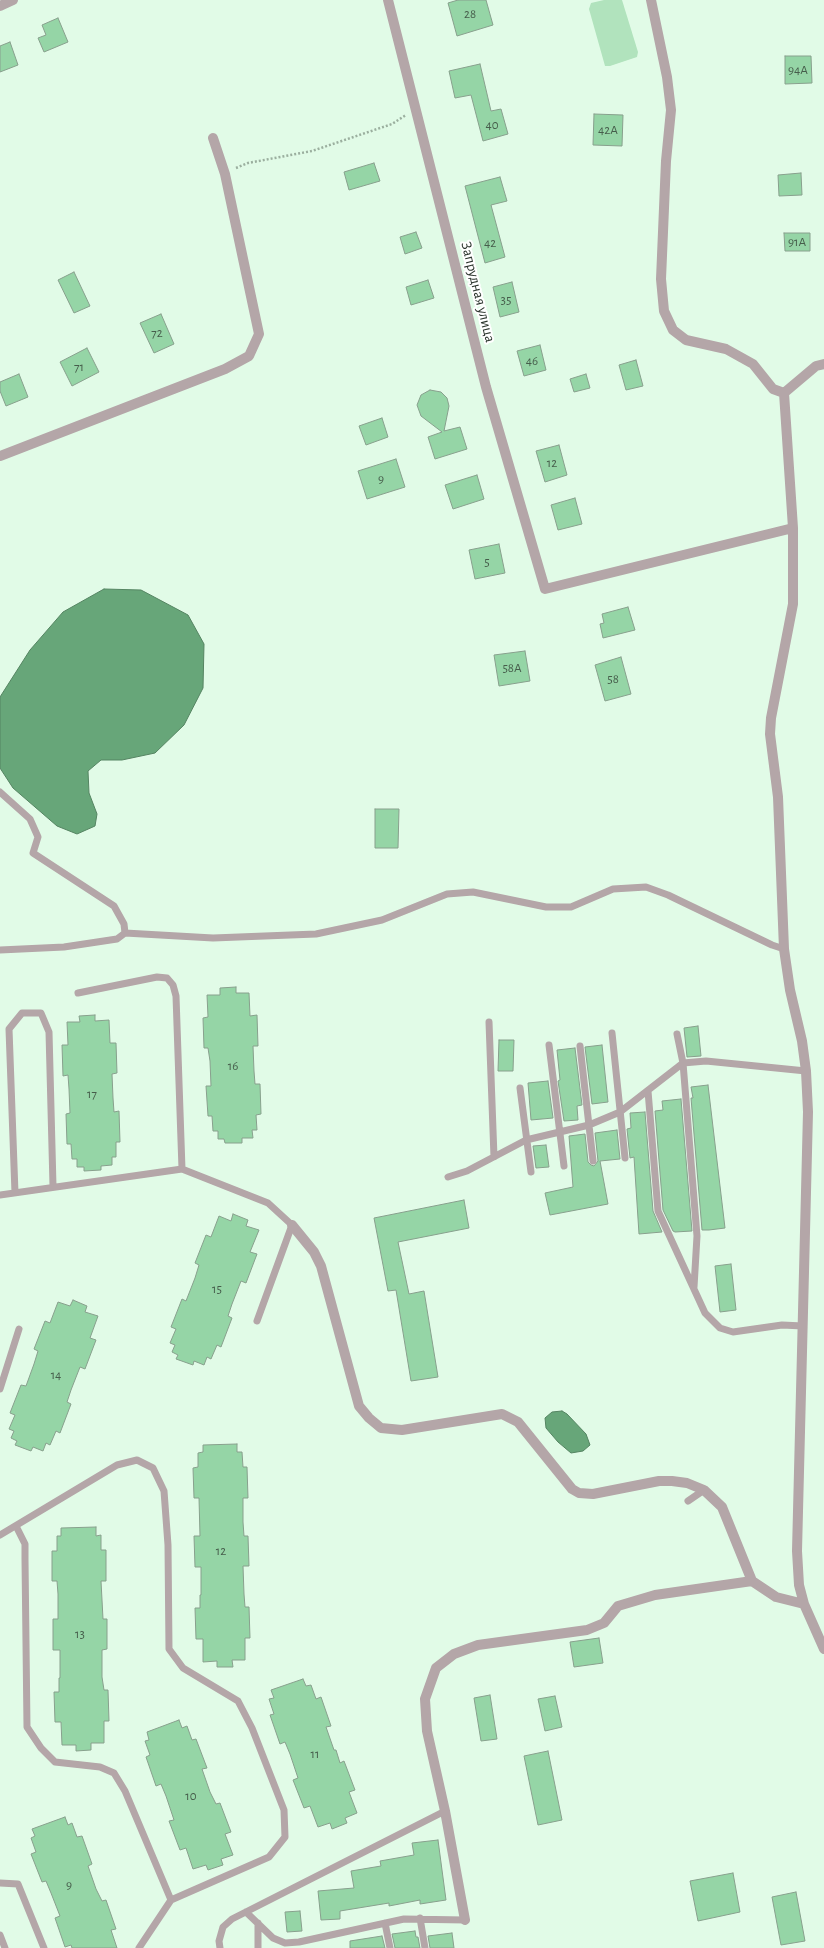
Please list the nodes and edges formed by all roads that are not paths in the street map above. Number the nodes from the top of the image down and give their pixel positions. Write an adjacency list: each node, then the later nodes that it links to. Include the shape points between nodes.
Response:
1 (13, 0): 4 (street)
2 (388, 0): 9 (street, Запрудная улица, via 486,387 545,589)
3 (651, 0): 7 (street, via 668,77 671,110 660,279 664,311 672,330 686,340 726,349 753,364 773,389)
4 (0, 6)
5 (213, 138): 8 (street, via 225,174 259,334 249,356 225,369)
6 (824, 364): 7 (street, via 816,366)
7 (784, 393): 9 (street)
8 (0, 456)
9 (794, 528): 12 (street, via 793,604 770,734 778,797)
10 (0, 792): 11 (lane, via 30,819 38,837 33,853 114,906 124,924)
11 (125, 933): 12 (lane, via 213,938 316,934 382,920 447,894 473,892 546,907 571,907 613,889 646,887); 13 (lane, via 117,939 64,947)
12 (784, 949): 21 (street)
13 (0, 950)
14 (78, 993): 32 (lane, via 157,977 167,978 174,984)
15 (489, 1022): 28 (lane)
16 (612, 1033): 24 (lane)
17 (677, 1034): 20 (lane)
18 (549, 1045): 26 (lane)
19 (580, 1046): 25 (lane)
20 (683, 1063): 21 (lane, via 706,1061); 23 (lane); 39 (lane, via 697,1236)
21 (806, 1071): 41 (street, via 808,1112)
22 (520, 1088): 27 (lane)
23 (648, 1091): 24 (lane); 39 (lane, via 658,1211)
24 (620, 1112): 25 (lane); 29 (lane)
25 (589, 1125): 26 (lane); 30 (lane)
26 (559, 1133): 27 (lane); 31 (lane)
27 (526, 1140): 28 (lane); 33 (lane)
28 (494, 1157): 34 (lane, via 467,1171)
29 (625, 1158)
30 (593, 1162)
31 (564, 1166)
32 (182, 1169): 35 (lane); 38 (lane, via 268,1204)
33 (531, 1172)
34 (448, 1177)
35 (53, 1186): 36 (lane); 36 (lane, via 49,1032 41,1012 22,1012 9,1029)
36 (14, 1193): 37 (lane)
37 (0, 1195)
38 (292, 1225): 40 (lane); 44 (street, via 314,1252 320,1266 360,1406 381,1428 402,1430 502,1414 518,1422 572,1489 579,1493 593,1494 659,1481 687,1483)
39 (694, 1287): 41 (lane, via 705,1313 720,1328 733,1332 782,1325)
40 (256, 1321)
41 (803, 1326): 49 (street, via 797,1551 799,1585)
42 (19, 1330): 43 (lane)
43 (0, 1389)
44 (704, 1490): 45 (lane); 48 (street, via 722,1507)
45 (688, 1501)
46 (16, 1526): 47 (lane); 53 (lane, via 25,1544 27,1727 40,1748 55,1762 100,1767 114,1773 125,1791); 53 (lane, via 117,1465 137,1460 153,1468 164,1491 170,1650 183,1668 238,1701 252,1728 284,1810 285,1837 269,1857)
47 (0, 1535)
48 (752, 1581): 49 (street, via 776,1597); 51 (street, via 655,1596 618,1606 604,1623 587,1630 478,1645 454,1654 436,1668 426,1699 427,1731)
49 (804, 1604): 50 (street)
50 (824, 1649)
51 (445, 1811): 54 (lane); 56 (street)
52 (0, 1883): 61 (lane, via 18,1884)
53 (171, 1900): 62 (lane)
54 (246, 1912): 57 (lane); 63 (lane, via 223,1927)
55 (420, 1918): 56 (lane); 58 (lane); 66 (lane)
56 (465, 1920)
57 (258, 1923): 58 (lane, via 273,1938 285,1943); 64 (lane)
58 (385, 1923): 65 (lane)
59 (0, 1935): 60 (lane)
60 (5, 1948)
61 (44, 1948)
62 (139, 1948)
63 (220, 1948)
64 (258, 1948)
65 (390, 1948)
66 (425, 1948)

